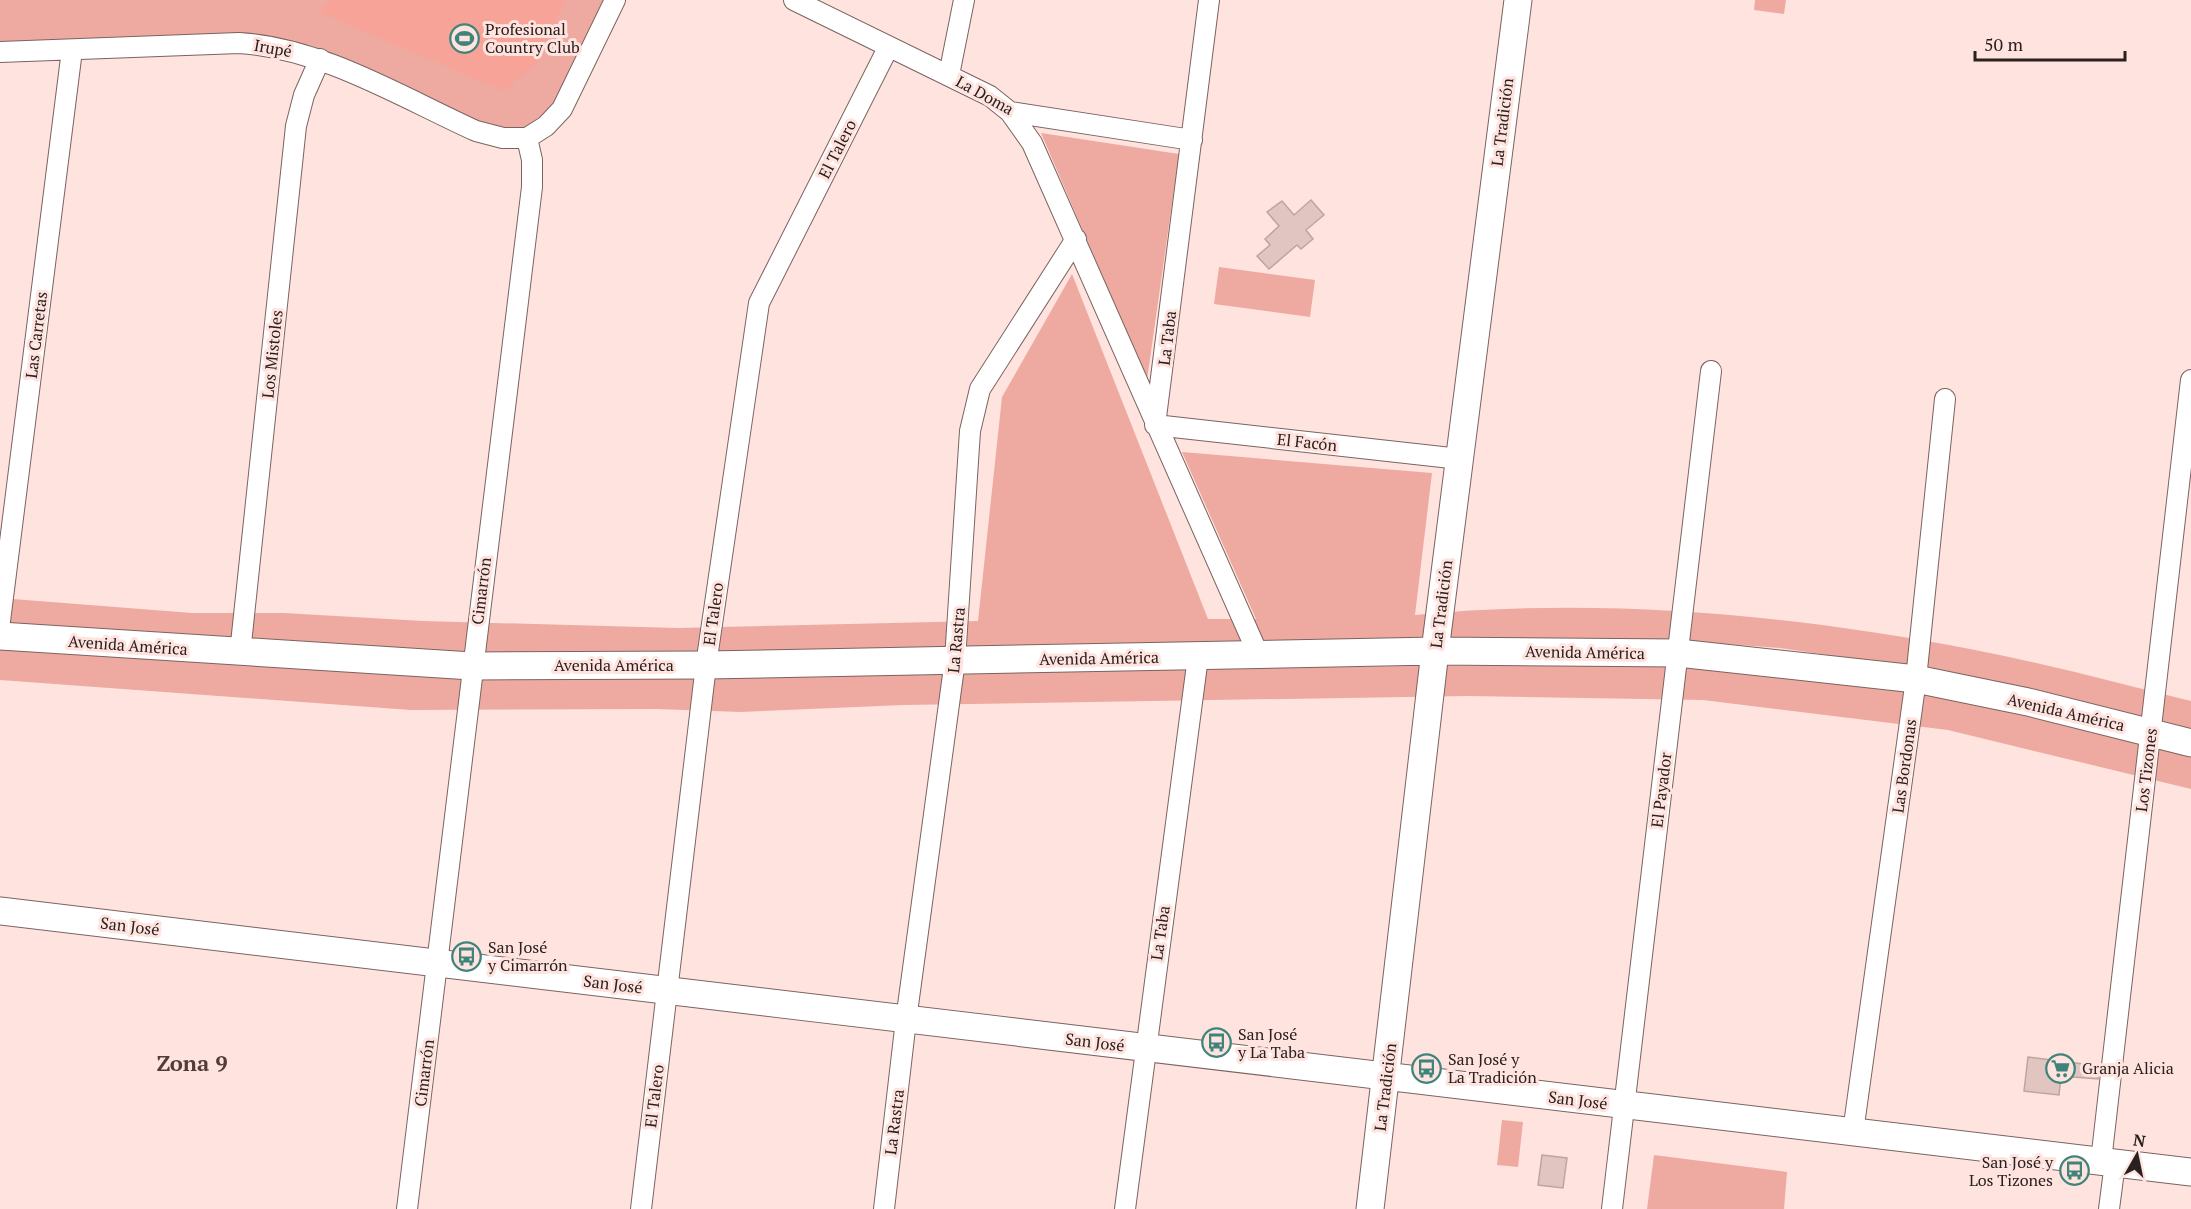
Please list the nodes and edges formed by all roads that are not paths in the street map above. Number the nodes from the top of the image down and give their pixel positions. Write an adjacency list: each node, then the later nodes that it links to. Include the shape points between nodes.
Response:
1 (615, 0): 12 (street, via 562,109)
2 (794, 0): 6 (street, La Doma)
3 (964, 0): 10 (street)
4 (1209, 0): 13 (street, La Taba)
5 (1518, 0): 19 (street, La Tradición)
6 (888, 48): 10 (street, La Doma); 28 (street, El Talero, via 759,303)
7 (72, 50): 8 (street, Irupé); 9 (street, Irupé, via 239,43 288,48); 20 (street, Las Carretas)
8 (0, 52)
9 (320, 59): 12 (street, Irupé, via 476,131 502,138); 23 (street, Los Mistoles, via 296,126)
10 (949, 75): 11 (street, La Doma, via 990,96)
11 (1010, 112): 13 (street, La Doma); 14 (street, via 1032,143)
12 (527, 138): 29 (street, Cimarrón, via 532,187)
13 (1192, 140): 18 (street, La Taba)
14 (1076, 239): 18 (street); 27 (street, La Rastra, via 980,389 970,431)
15 (1711, 371): 24 (street, El Payador)
16 (2191, 380): 31 (street, Los Tizones)
17 (1945, 399): 30 (street, Las Bordonas)
18 (1155, 426): 19 (street, El Facón); 25 (street)
19 (1460, 459): 22 (street, La Tradición)
20 (0, 621)
21 (0, 636): 23 (street, Avenida América)
22 (1435, 651): 24 (street, Avenida América); 25 (street, Avenida América); 38 (street, La Tradición)
23 (240, 653): 29 (street, Avenida América)
24 (1677, 653): 30 (street, Avenida América); 39 (street, El Payador)
25 (1259, 656): 26 (street, Avenida América)
26 (1197, 657): 27 (street, Avenida América); 37 (street, La Taba)
27 (955, 660): 28 (street, Avenida América); 36 (street, La Rastra)
28 (706, 665): 29 (street, Avenida América); 35 (street, El Talero)
29 (472, 666): 34 (street, Cimarrón)
30 (1916, 679): 31 (street, Avenida América); 40 (street, Las Bordonas)
31 (2150, 731): 32 (street, Avenida América); 41 (street, Los Tizones)
32 (2191, 743)
33 (0, 911): 34 (street, San José)
34 (438, 964): 35 (street, San José); 43 (street, Cimarrón)
35 (667, 991): 36 (street, San José); 44 (street, El Talero)
36 (906, 1020): 37 (street, San José); 45 (street, La Rastra)
37 (1144, 1048): 38 (street, San José); 46 (street, La Taba)
38 (1386, 1077): 39 (street, San José); 47 (street, La Tradición)
39 (1623, 1105): 40 (street, San José); 48 (street, El Payador)
40 (1853, 1132): 41 (street, San José)
41 (2108, 1162): 42 (street, San José); 49 (street, Los Tizones)
42 (2191, 1172)
43 (407, 1209)
44 (641, 1209)
45 (884, 1209)
46 (1125, 1209)
47 (1370, 1209)
48 (1612, 1209)
49 (2109, 1209)

